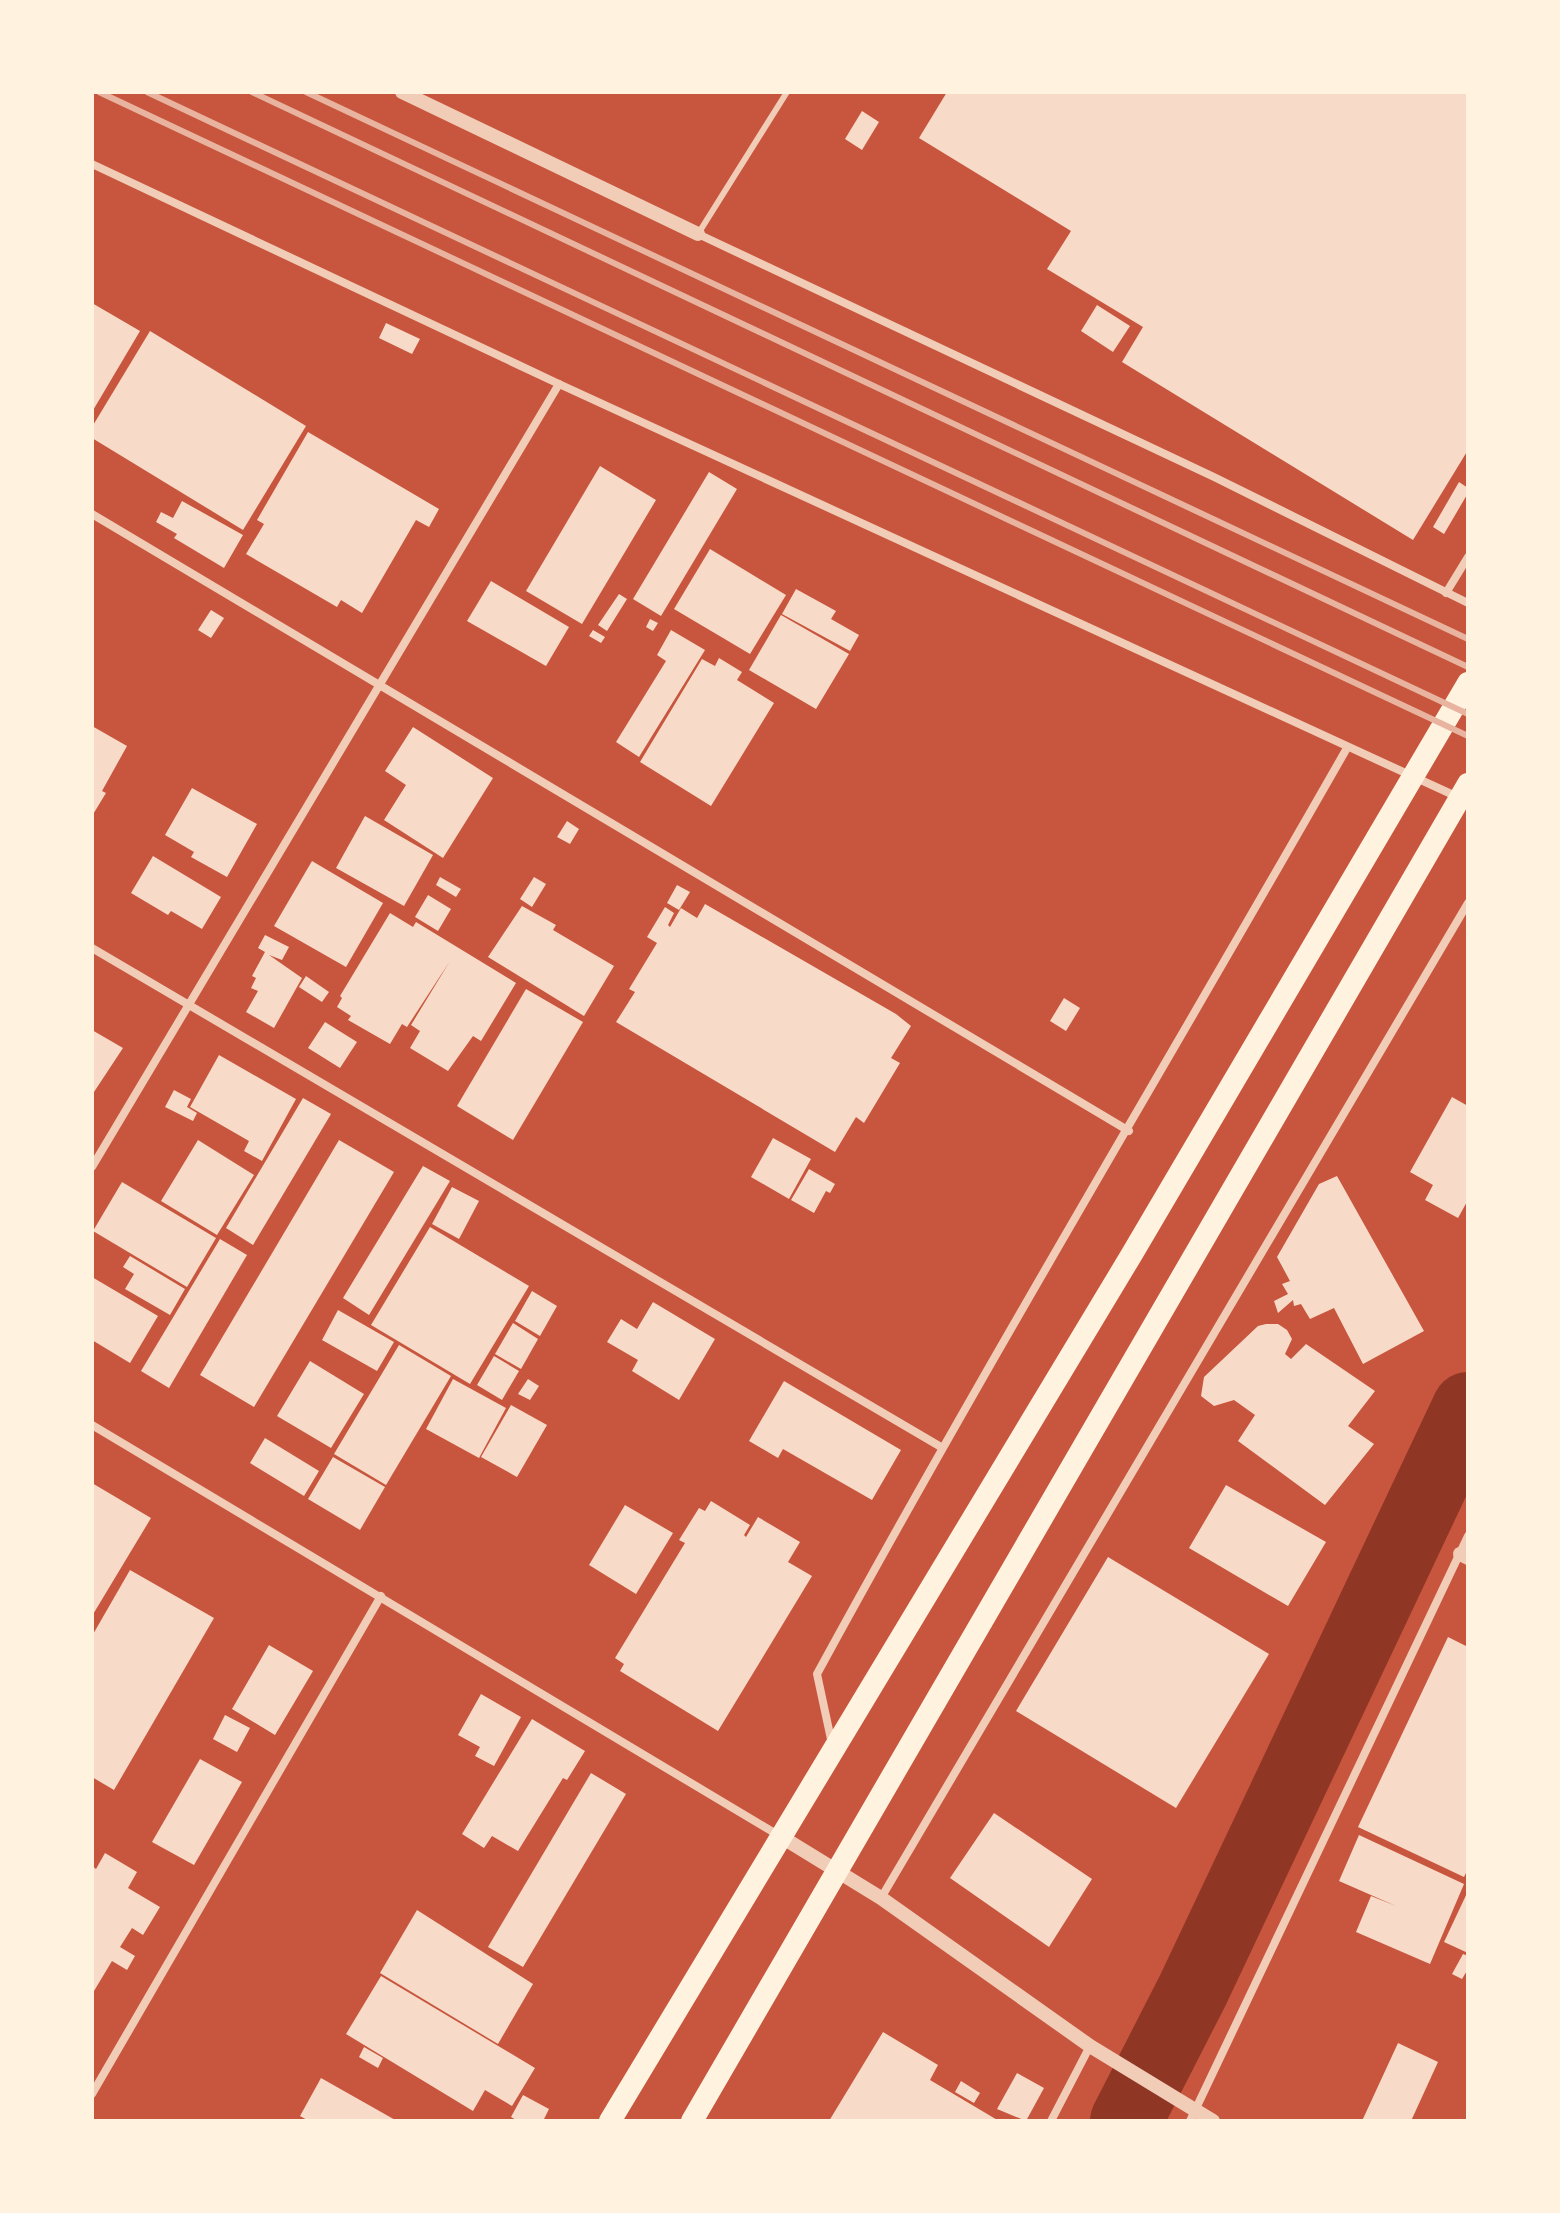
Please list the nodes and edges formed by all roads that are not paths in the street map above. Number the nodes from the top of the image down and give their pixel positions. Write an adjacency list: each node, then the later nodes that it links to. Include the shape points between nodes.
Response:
1 (402, 92): 4 (street)
2 (787, 92): 4 (lane)
3 (92, 164): 5 (street)
4 (698, 234): 8 (street, via 1214,477)
5 (559, 384): 11 (street); 12 (street)
6 (92, 514): 11 (street)
7 (1468, 557): 8 (street)
8 (1446, 593): 9 (street)
9 (1468, 603)
10 (1468, 683): 25 (highway)
11 (378, 685): 17 (street); 18 (street)
12 (1347, 748): 14 (street); 18 (street)
13 (1468, 784): 27 (highway)
14 (1468, 802)
15 (1468, 903): 28 (street)
16 (92, 948): 17 (street)
17 (186, 1004): 19 (street); 21 (street)
18 (1129, 1131): 21 (street)
19 (92, 1167)
20 (92, 1425): 24 (street)
21 (941, 1447): 25 (street, via 817,1674)
22 (1468, 1536): 23 (street)
23 (1464, 1556): 31 (street)
24 (381, 1596): 26 (street); 30 (street)
25 (833, 1749): 26 (highway)
26 (780, 1836): 27 (street); 32 (highway)
27 (837, 1872): 28 (street); 33 (highway)
28 (881, 1898): 29 (street)
29 (1090, 2046): 31 (street); 34 (street)
30 (92, 2094)
31 (1192, 2117): 35 (street)
32 (610, 2121)
33 (692, 2121)
34 (1051, 2121)
35 (1213, 2121)

